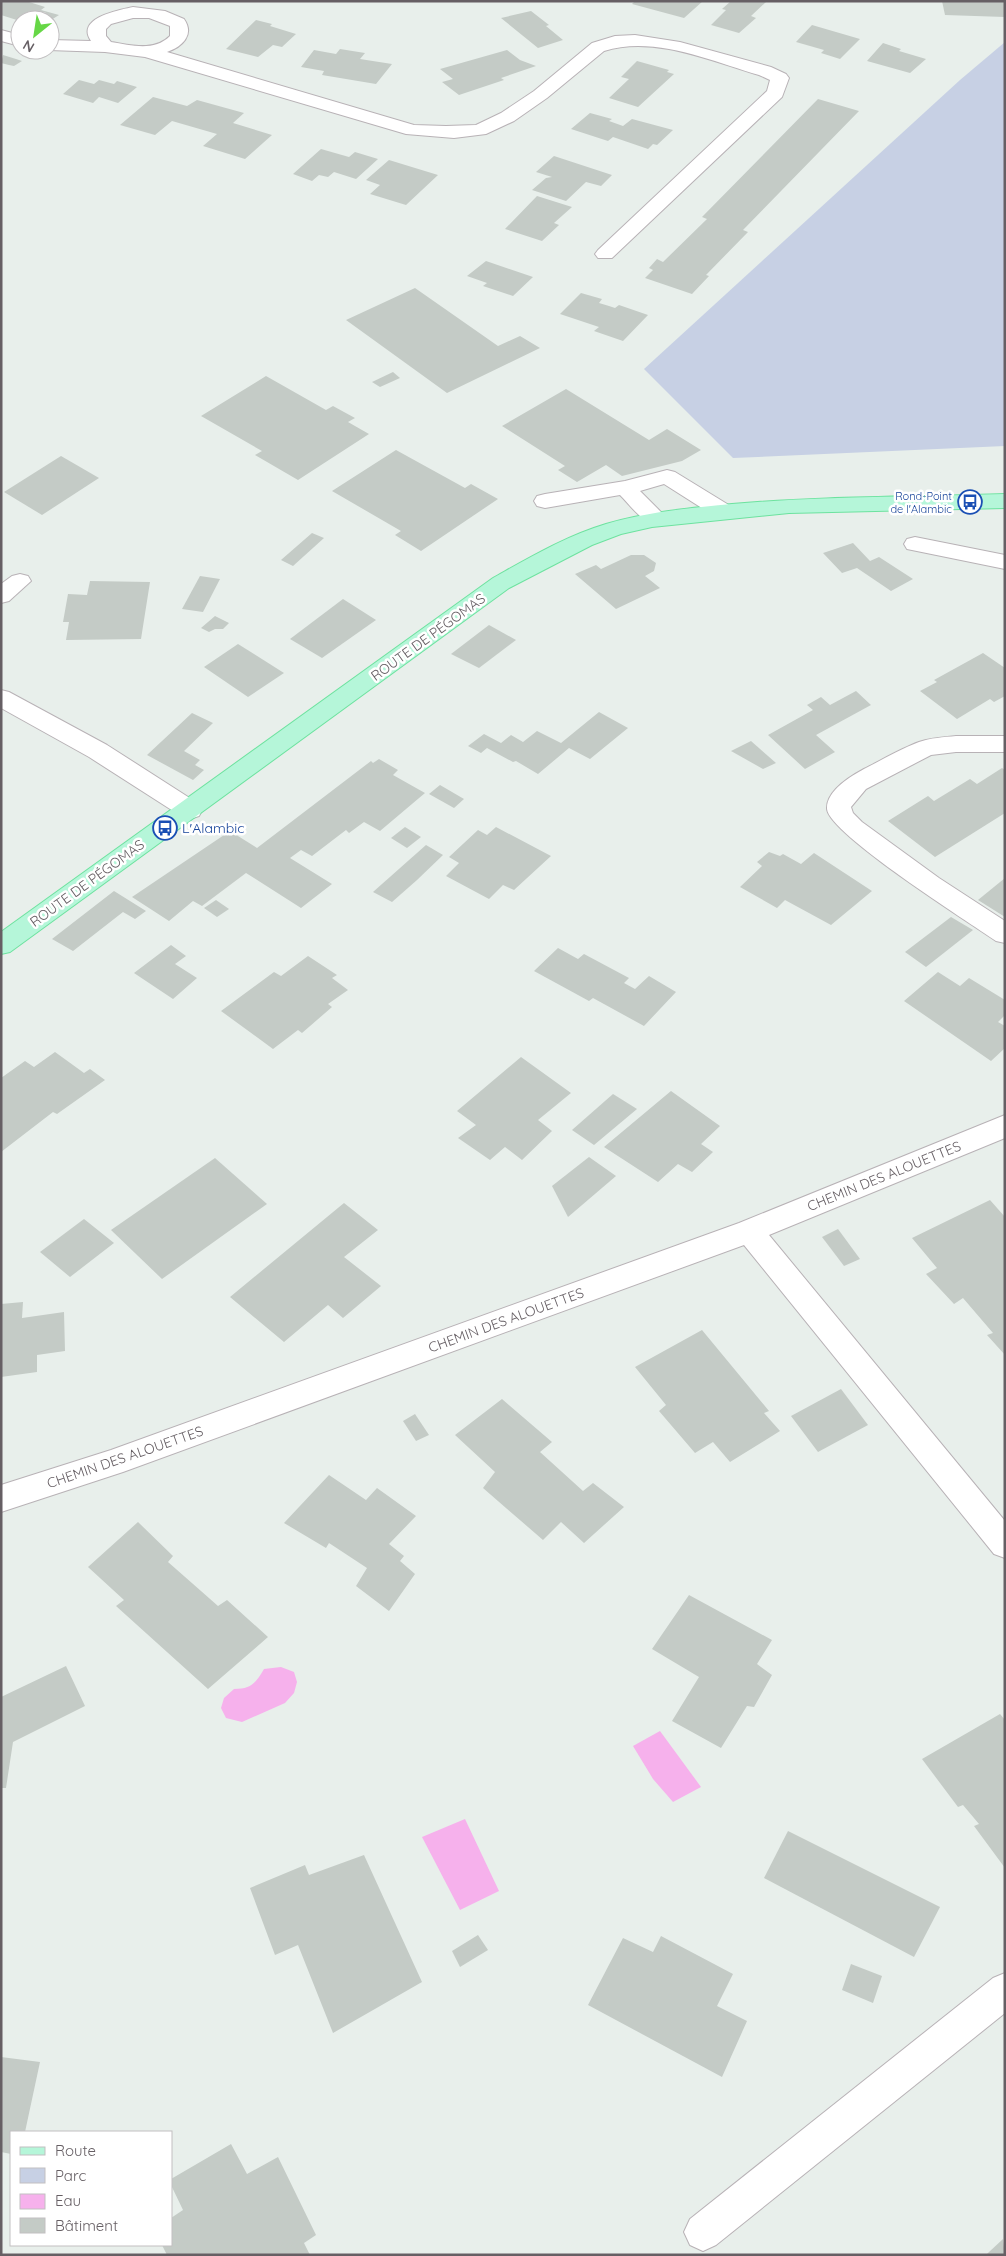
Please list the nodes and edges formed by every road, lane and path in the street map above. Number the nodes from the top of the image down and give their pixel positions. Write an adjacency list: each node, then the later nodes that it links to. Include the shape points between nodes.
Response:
1 (60, 45): 2 (street)
2 (105, 47): 3 (street); 3 (street, via 95,34 98,26 117,14 152,12 171,17 178,23 179,37 172,44)
3 (147, 52): 4 (street, via 413,130 455,132 480,130 505,120 598,46 609,41 659,42 780,78 776,93)
4 (605, 254)
5 (625, 488): 6 (street); 9 (street, via 662,472); 11 (street)
6 (545, 501)
7 (1005, 502): 8 (main road)
8 (921, 503): 9 (main road, ROUTE DE PÉGOMAS, via 792,505); 10 (main road)
9 (724, 512): 11 (main road, ROUTE DE PÉGOMAS)
10 (1005, 518)
11 (657, 519): 18 (main road, ROUTE DE PÉGOMAS, via 614,529 568,546 501,583)
12 (915, 544): 13 (street)
13 (1005, 562)
14 (20, 581): 15 (street)
15 (1, 596)
16 (1, 698): 18 (street, via 98,751)
17 (1005, 744): 19 (street, via 926,748 857,783 839,807 841,816 853,828)
18 (190, 810): 20 (main road, ROUTE DE PÉGOMAS)
19 (1005, 934)
20 (1, 945)
21 (1005, 1126): 22 (street, CHEMIN DES ALOUETTES)
22 (749, 1231): 23 (street, CHEMIN DES ALOUETTES, via 112,1463); 24 (street)
23 (1, 1499)
24 (1005, 1544)
25 (1005, 1990): 26 (street)
26 (703, 2232)

